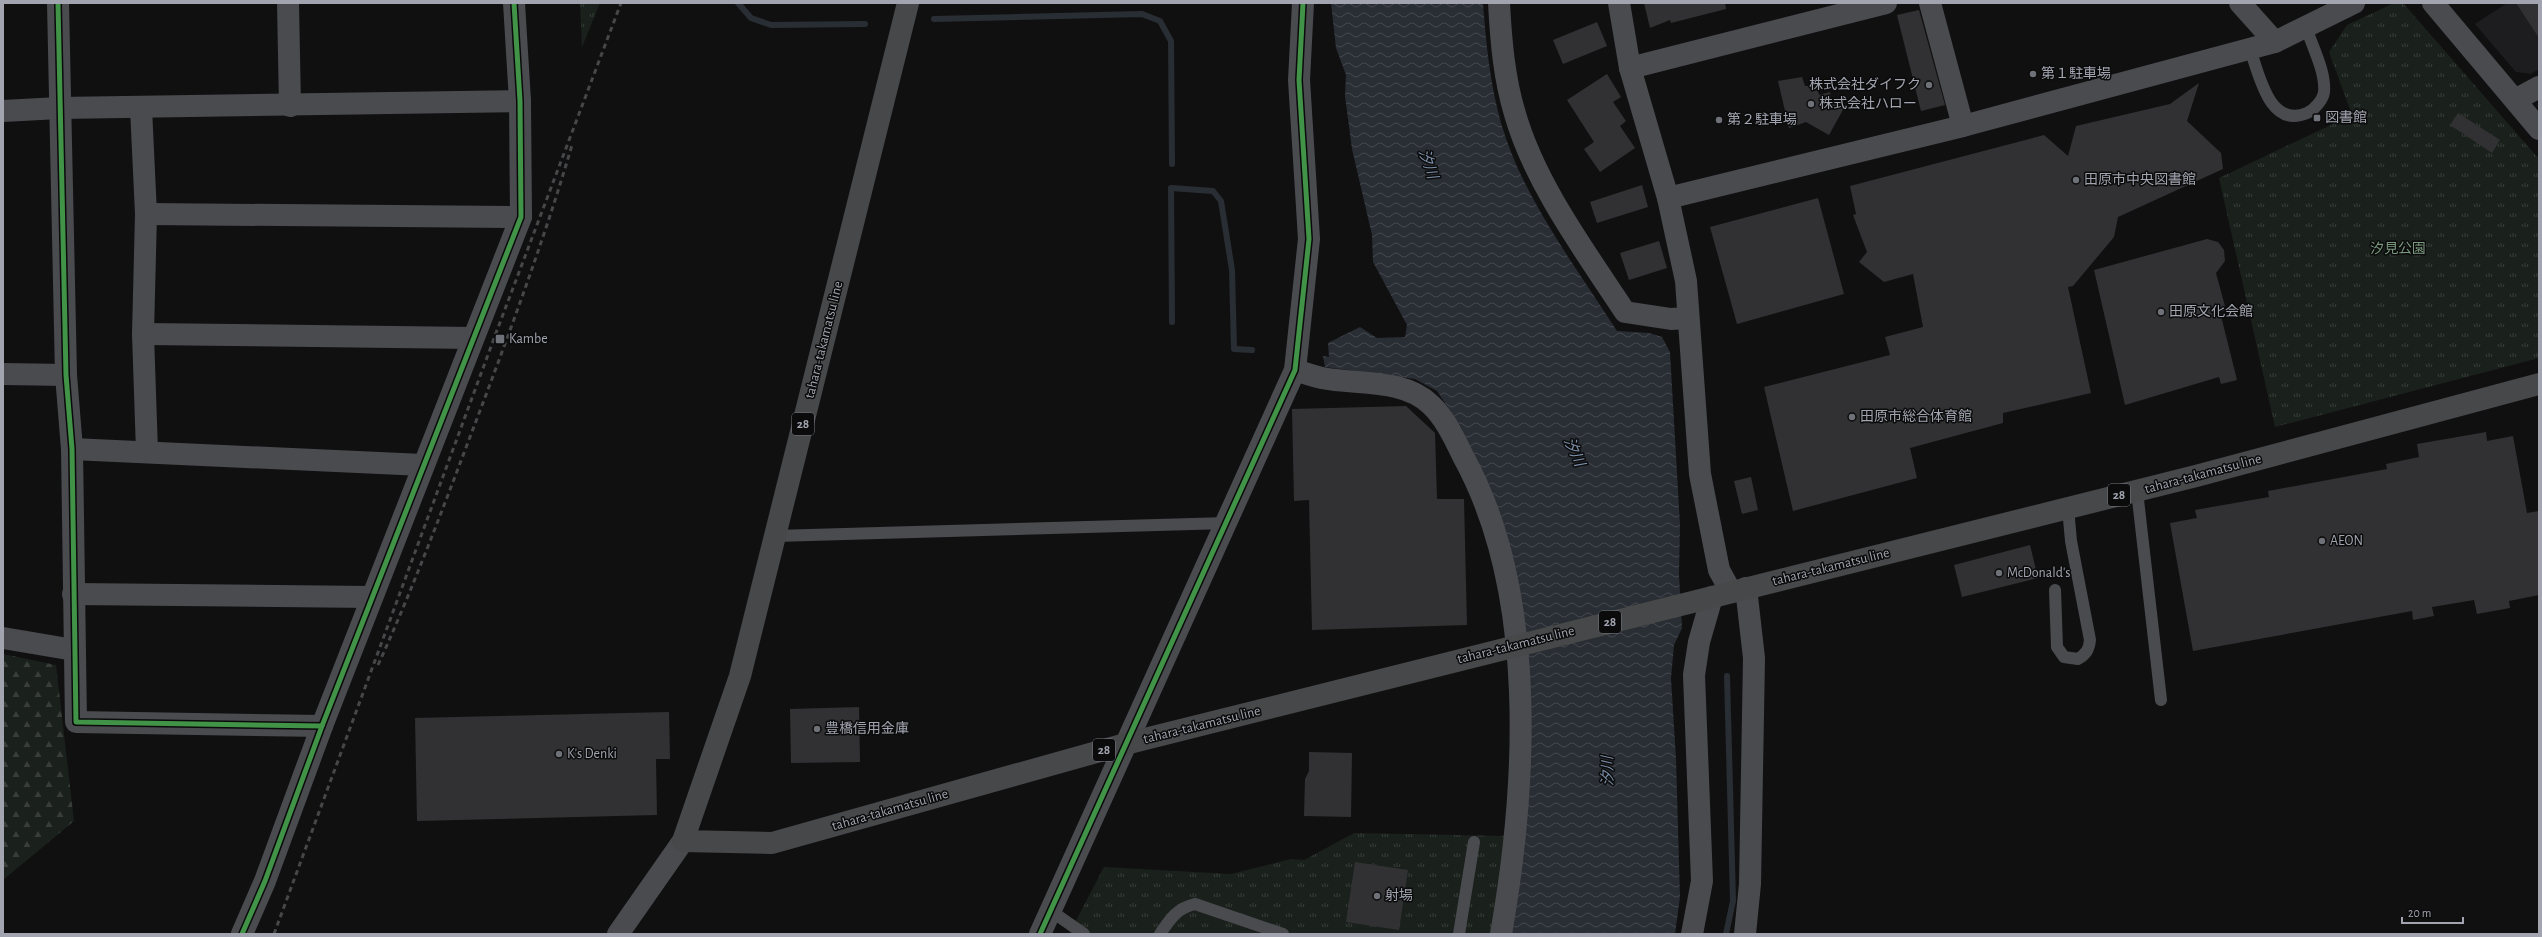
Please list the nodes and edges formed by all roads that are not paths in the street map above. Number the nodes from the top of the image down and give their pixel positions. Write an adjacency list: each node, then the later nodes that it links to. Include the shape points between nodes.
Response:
1 (58, 3): 21 (street)
2 (288, 3): 20 (street)
3 (514, 3): 19 (street)
4 (908, 3): 42 (main road, tahara-takamatsu line / 28)
5 (1303, 3): 32 (street, via 1299,80 1309,239)
6 (1499, 3): 29 (street, via 1501,45 1515,115 1538,169 1572,233 1625,312 1671,319)
7 (1619, 3): 16 (street)
8 (1886, 3): 16 (street)
9 (1930, 3): 24 (street)
10 (2240, 3): 14 (street)
11 (2354, 3): 13 (street)
12 (2433, 3): 18 (street)
13 (2306, 27): 14 (street); 15 (lane, via 2323,77 2324,93 2318,105 2307,113 2293,116 2280,112 2272,105)
14 (2275, 42): 15 (street)
15 (2250, 49): 24 (street)
16 (1630, 68): 26 (street)
17 (2539, 86): 18 (street)
18 (2514, 100): 25 (street)
19 (520, 101): 20 (street); 28 (street)
20 (290, 106): 22 (street)
21 (59, 108): 22 (street); 23 (street); 34 (street)
22 (141, 108): 27 (street)
23 (3, 111)
24 (1963, 126): 26 (street)
25 (2539, 129)
26 (1668, 198): 29 (street, via 1686,281)
27 (146, 214): 28 (street); 30 (street)
28 (521, 217): 31 (street)
29 (1687, 318): 45 (street, via 1700,474)
30 (143, 334): 31 (street); 37 (street)
31 (473, 338): 38 (street)
32 (1295, 370): 41 (street); 48 (street, via 1322,378 1398,388 1416,394 1431,404 1447,426 1472,472 1493,520)
33 (3, 374): 34 (street)
34 (66, 375): 36 (street)
35 (2539, 384): 39 (main road, tahara-takamatsu line / 28)
36 (72, 449): 37 (street); 44 (street)
37 (147, 452): 38 (street)
38 (423, 465): 46 (street)
39 (2137, 491): 40 (main road, tahara-takamatsu line / 28); 50 (lane)
40 (2068, 508): 43 (lane, via 2071,541 2090,640 2085,655 2078,660 2064,657 2057,647); 45 (main road, tahara-takamatsu line / 28)
41 (1228, 523): 42 (lane); 52 (street)
42 (775, 536): 53 (main road, tahara-takamatsu line / 28, via 740,676)
43 (2055, 590)
44 (74, 594): 46 (street); 49 (street)
45 (1722, 595): 48 (main road, tahara-takamatsu line / 28); 64 (street, via 1699,642 1694,675 1702,881); 65 (street, via 1754,658 1750,884)
46 (372, 597): 51 (street)
47 (3, 638): 49 (street)
48 (1520, 644): 52 (main road, tahara-takamatsu line / 28); 63 (street, via 1522,755 1512,873)
49 (74, 650): 51 (street, via 76,722)
50 (2161, 700)
51 (322, 726): 56 (street, via 265,881)
52 (1126, 744): 53 (main road, tahara-takamatsu line / 28, via 772,843); 55 (street)
53 (683, 841): 57 (street)
54 (1474, 842): 62 (lane)
55 (1051, 911): 58 (street); 59 (lane)
56 (242, 934)
57 (618, 934)
58 (1040, 934)
59 (1084, 934)
60 (1160, 934): 61 (lane, via 1174,914 1185,906 1196,904)
61 (1282, 934)
62 (1459, 934)
63 (1501, 934)
64 (1692, 934)
65 (1745, 934)

